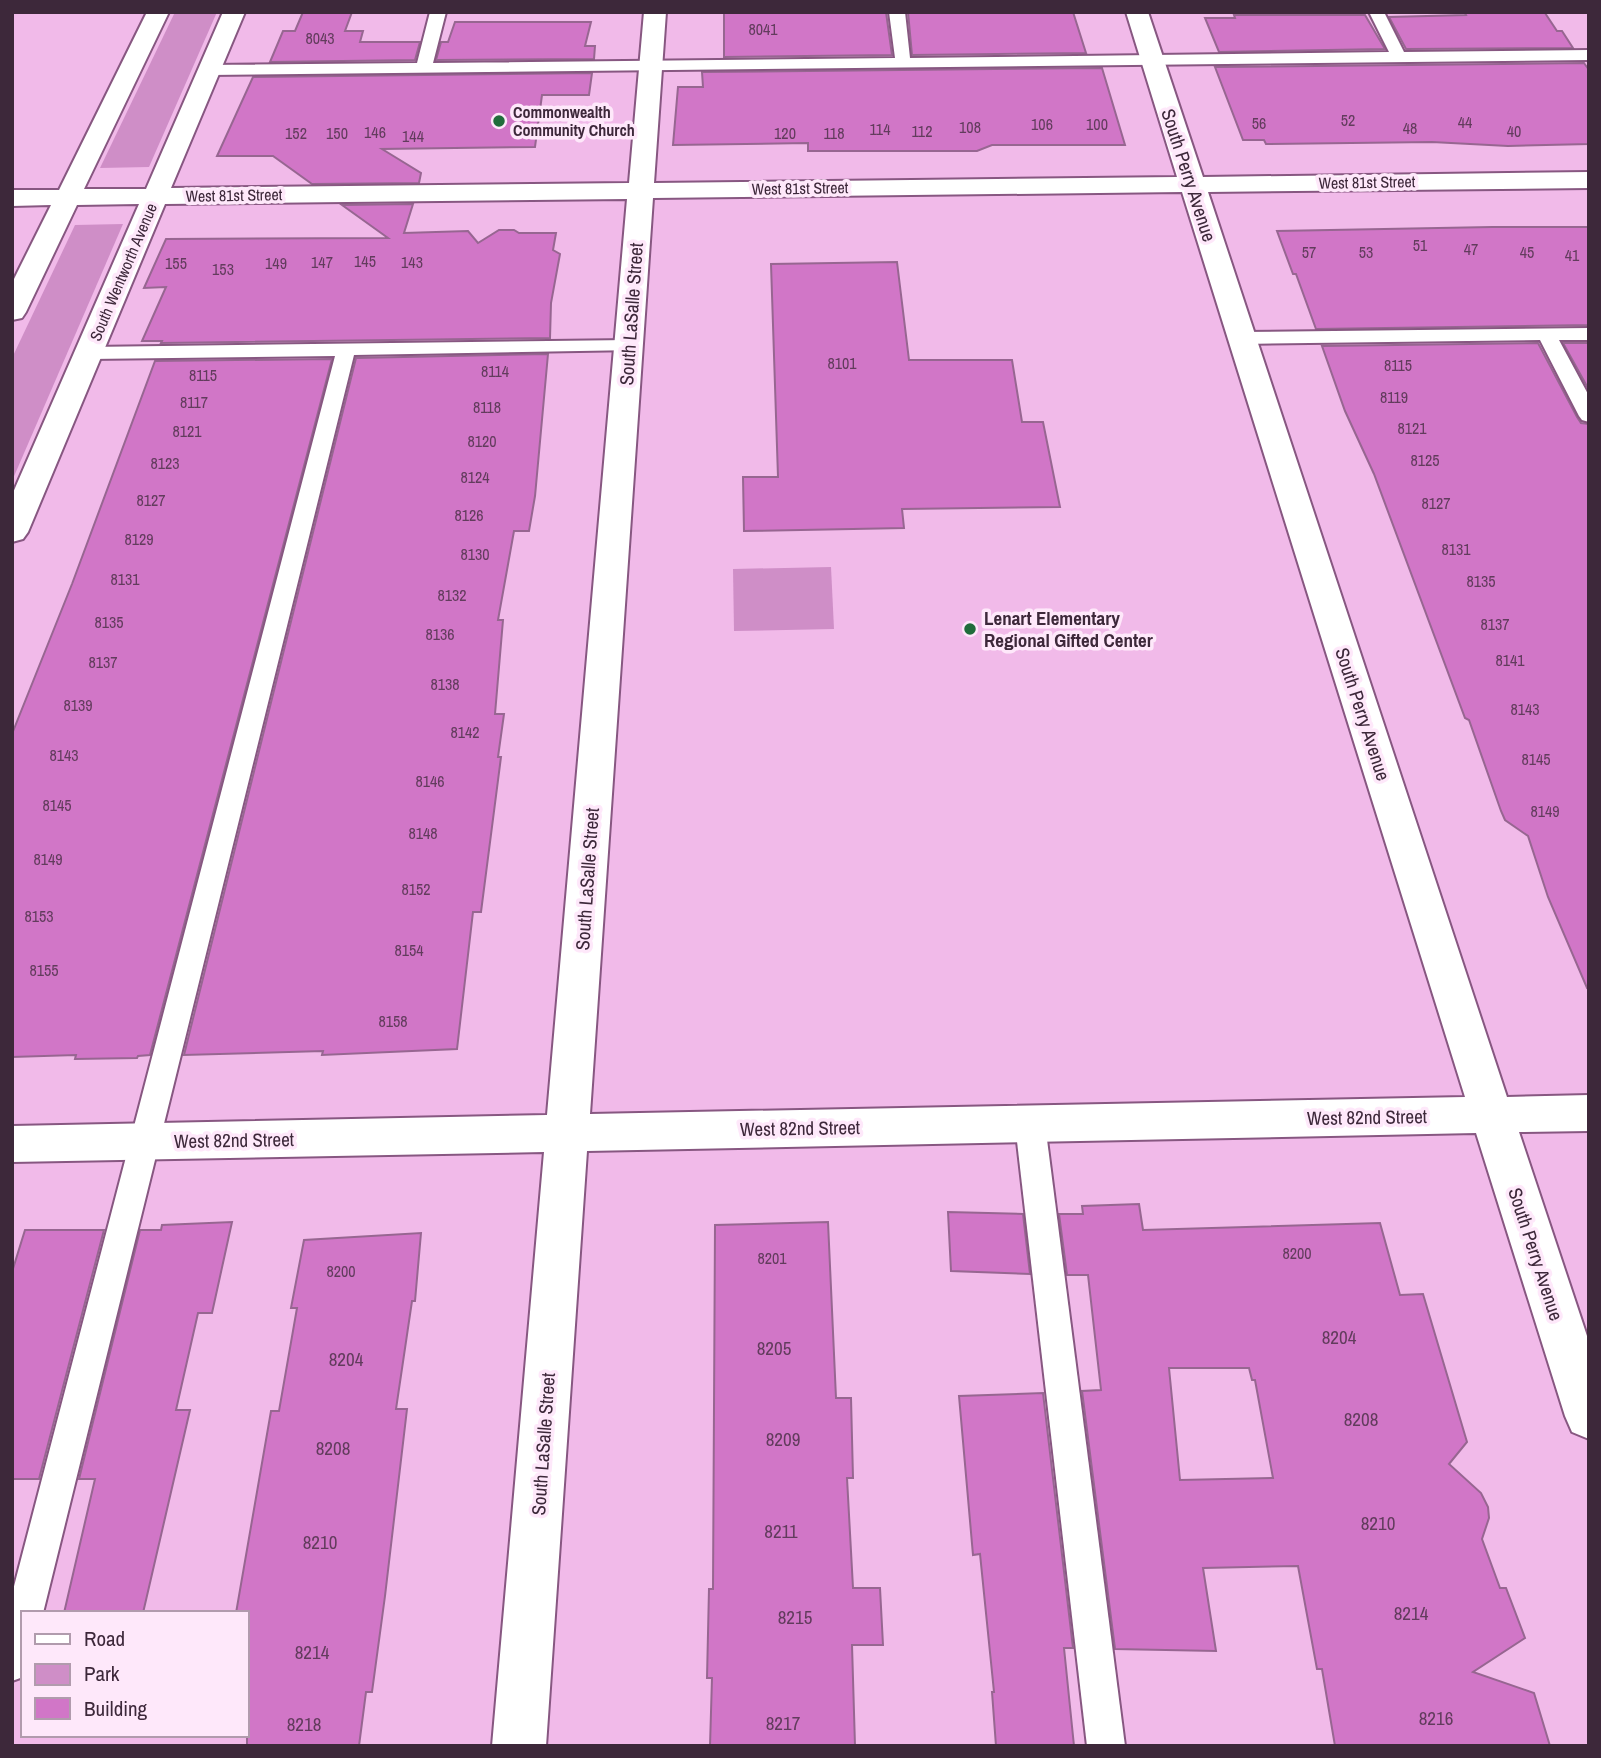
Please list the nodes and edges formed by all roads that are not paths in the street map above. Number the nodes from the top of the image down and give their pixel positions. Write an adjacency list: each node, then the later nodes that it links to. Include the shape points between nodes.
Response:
1 (158, 12): 19 (street)
2 (234, 12): 14 (street, South Wentworth Avenue)
3 (439, 12): 13 (lane)
4 (655, 12): 12 (street, South LaSalle Street)
5 (897, 12): 11 (lane)
6 (1137, 12): 10 (street, South Perry Avenue)
7 (1376, 12): 9 (lane)
8 (1589, 55): 9 (lane)
9 (1399, 57): 10 (lane)
10 (1152, 60): 11 (lane); 16 (street, South Perry Avenue)
11 (903, 62): 12 (lane)
12 (651, 65): 13 (lane); 17 (street, South LaSalle Street)
13 (424, 68): 14 (lane)
14 (209, 70): 18 (street, South Wentworth Avenue)
15 (1589, 180): 16 (street, West 81st Street)
16 (1192, 184): 17 (street, West 81st Street); 24 (street, South Perry Avenue)
17 (641, 190): 18 (street, West 81st Street); 25 (street, South LaSalle Street)
18 (156, 196): 19 (street, West 81st Street); 27 (street, South Wentworth Avenue)
19 (68, 197): 20 (street, West 81st Street); 21 (street)
20 (12, 198)
21 (12, 312)
22 (1546, 334): 23 (lane); 24 (lane); 28 (lane)
23 (1589, 334)
24 (1242, 338): 31 (street, South Perry Avenue)
25 (629, 346): 26 (lane); 33 (street, South LaSalle Street)
26 (346, 350): 27 (lane); 34 (lane)
27 (89, 353): 29 (street, South Wentworth Avenue)
28 (1589, 416)
29 (12, 532)
30 (1589, 1113): 31 (street, West 82nd Street)
31 (1492, 1115): 32 (street, West 82nd Street); 36 (street, South Perry Avenue)
32 (1030, 1124): 33 (street, West 82nd Street); 41 (lane)
33 (567, 1133): 34 (street, West 82nd Street); 40 (street, South LaSalle Street)
34 (145, 1141): 35 (street, West 82nd Street); 37 (lane)
35 (12, 1144)
36 (1589, 1416)
37 (26, 1611)
38 (21, 1629): 39 (lane)
39 (12, 1663)
40 (519, 1746)
41 (1106, 1746)

